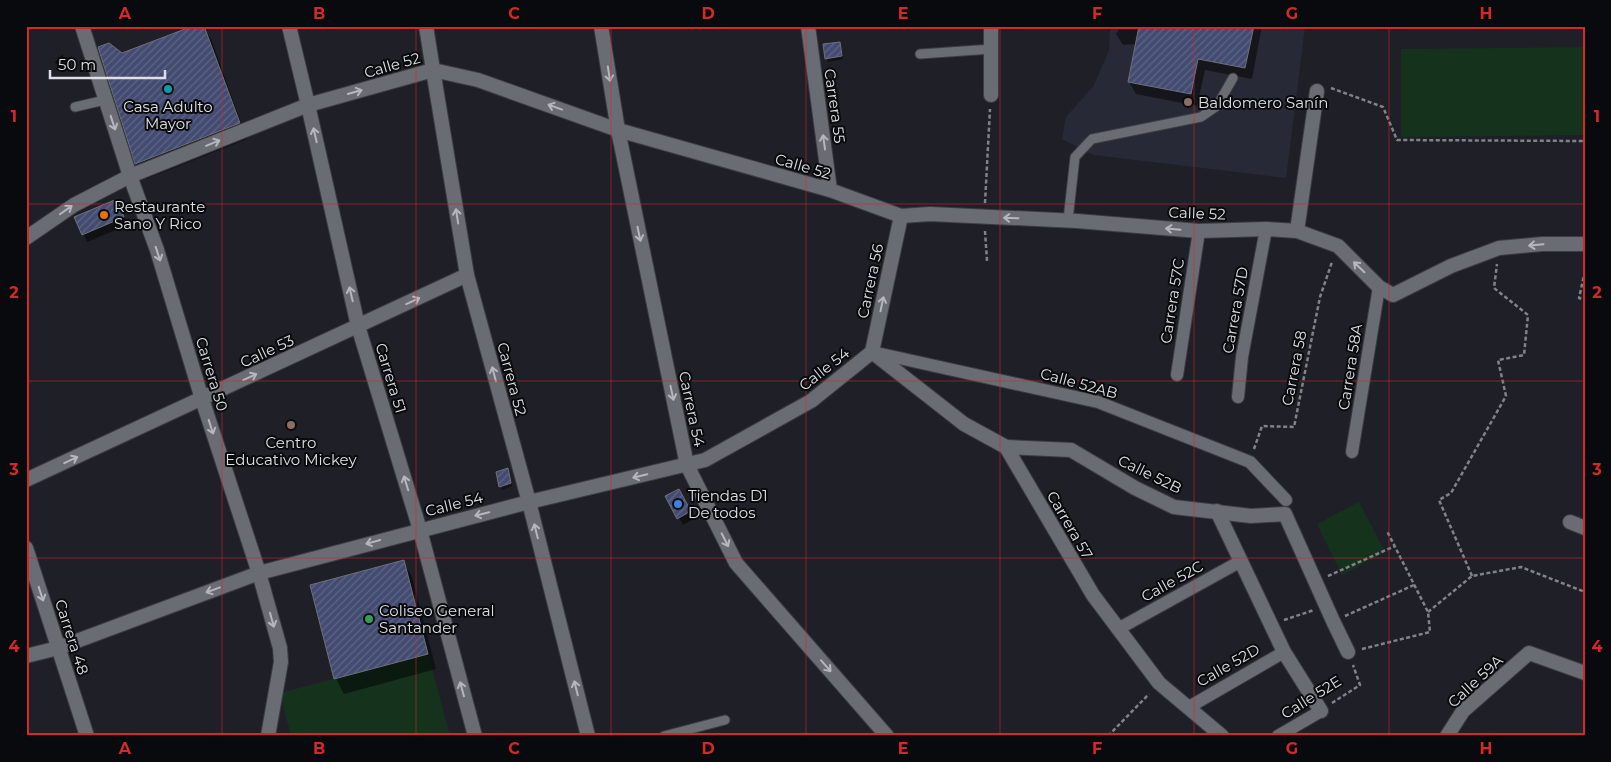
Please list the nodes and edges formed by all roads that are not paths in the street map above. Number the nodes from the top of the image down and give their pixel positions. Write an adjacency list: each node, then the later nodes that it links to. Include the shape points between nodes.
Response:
1 (82, 26): 13 (street, Carrera 50)
2 (289, 26): 14 (street, Carrera 51)
3 (426, 26): 9 (street, Carrera 52)
4 (601, 26): 16 (street, Carrera 54, one-way to 16)
5 (808, 26): 18 (street, Carrera 55, one-way to 5)
6 (991, 26): 7 (street)
7 (992, 49): 8 (lane); 12 (street)
8 (920, 54)
9 (433, 70): 14 (street, Calle 52, one-way to 9); 16 (street, Calle 52, one-way to 9, via 478,80); 26 (street, Carrera 52, one-way to 9)
10 (1233, 78): 20 (lane, via 1217,106 1201,117 1092,139 1074,157)
11 (1317, 91): 23 (street)
12 (991, 95)
13 (105, 100): 15 (lane); 17 (street, Carrera 50, one-way to 17)
14 (308, 105): 17 (street, Calle 52, one-way to 14); 28 (street, Carrera 51, one-way to 14)
15 (75, 107)
16 (618, 130): 18 (street, Calle 52); 35 (street, Carrera 54, one-way to 35)
17 (130, 176): 24 (street, Calle 52, one-way to 17, via 74,204); 32 (street, Carrera 50, one-way to 32, via 157,250)
18 (830, 190): 19 (street, Calle 52)
19 (901, 216): 20 (street, Calle 52, one-way to 19, via 930,214); 29 (street, Carrera 56, one-way to 19)
20 (1068, 220): 22 (street, Calle 52, one-way to 20)
21 (1266, 230): 22 (street, Calle 52); 23 (street, Calle 52); 31 (street, Carrera 57D, via 1242,358)
22 (1199, 231): 30 (street, Carrera 57C)
23 (1297, 231): 27 (street, Calle 52, one-way to 23, via 1338,246)
24 (26, 238)
25 (1585, 244): 27 (street, one-way to 27, via 1499,248 1451,266 1393,295)
26 (467, 275): 28 (street, Calle 53, one-way to 26); 37 (street, Carrera 52, one-way to 26)
27 (1379, 287): 34 (street, Carrera 58A)
28 (358, 326): 32 (street, Calle 53, one-way to 28); 42 (street, Carrera 51, one-way to 28)
29 (872, 352): 33 (street, via 964,424); 35 (street, Calle 54, via 811,400 705,460); 38 (street, Calle 52AB, via 1098,402 1250,462)
30 (1177, 375)
31 (1238, 397)
32 (202, 399): 36 (street, Calle 53, one-way to 32); 45 (street, Carrera 50, one-way to 45)
33 (1006, 446): 39 (street, Calle 52B, via 1071,450 1174,507); 46 (street, Carrera 57, via 1093,595)
34 (1352, 452)
35 (687, 465): 37 (street, Calle 54, one-way to 37); 60 (street, Carrera 54, one-way to 60, via 736,563)
36 (26, 480)
37 (529, 502): 42 (street, Calle 54, one-way to 42); 58 (street, Carrera 52, one-way to 37)
38 (1285, 507): 39 (street, Calle 52B, via 1251,516); 49 (street)
39 (1217, 511): 44 (street)
40 (1570, 522): 41 (street)
41 (1585, 528)
42 (420, 530): 45 (street, Calle 54, one-way to 45); 57 (street, Carrera 51, one-way to 42)
43 (26, 548): 47 (street, Carrera 48, one-way to 47)
44 (1241, 561): 46 (street, Calle 52C); 48 (street)
45 (259, 573): 47 (street, Calle 54, one-way to 47); 56 (street, Carrera 50, one-way to 56, via 281,662)
46 (1118, 628): 52 (street, Carrera 57, via 1159,683)
47 (58, 648): 50 (street, Calle 54); 55 (street, Carrera 48)
48 (1284, 652): 52 (street, Calle 52D); 53 (street)
49 (1348, 652)
50 (26, 656)
51 (1585, 673): 63 (street, Calle 59A, via 1529,653 1463,711)
52 (1189, 707): 61 (street, Carrera 57)
53 (1321, 711): 62 (street, Calle 52E)
54 (725, 720): 59 (lane)
55 (86, 736)
56 (268, 736)
57 (475, 736)
58 (588, 736)
59 (664, 736)
60 (888, 736)
61 (1222, 736)
62 (1278, 736)
63 (1447, 736)

